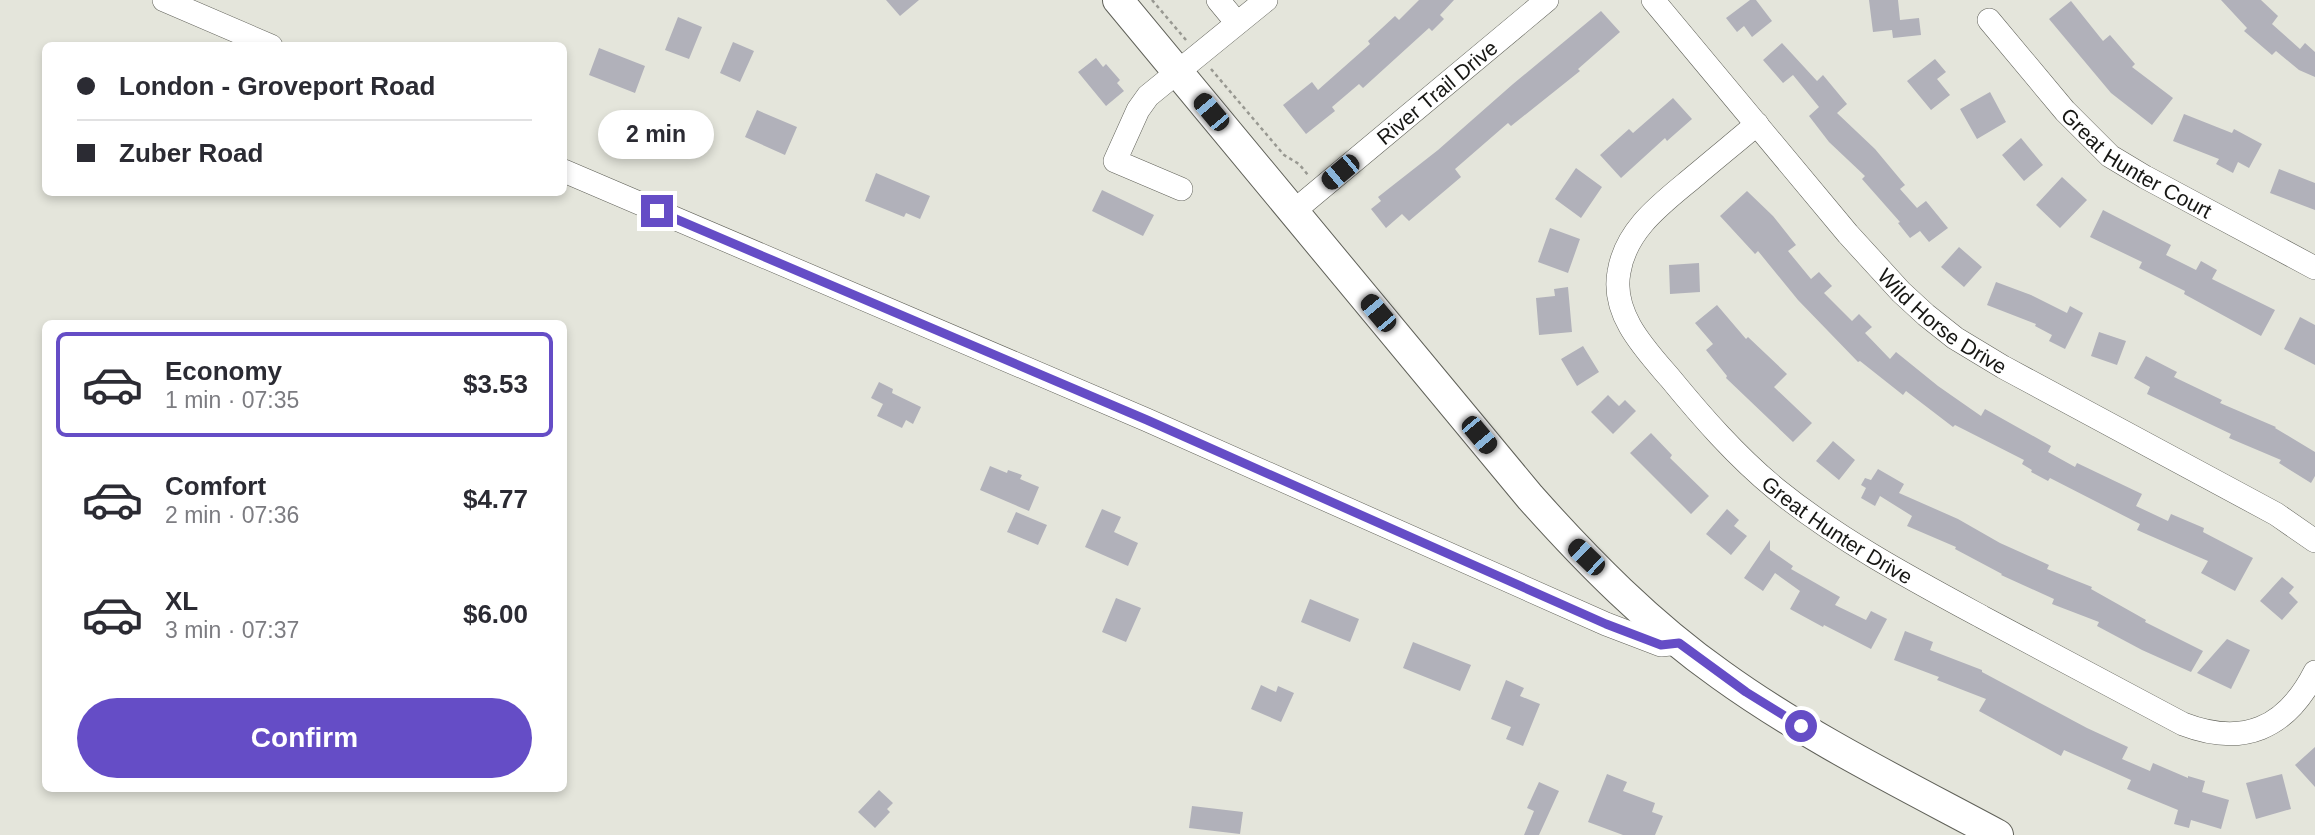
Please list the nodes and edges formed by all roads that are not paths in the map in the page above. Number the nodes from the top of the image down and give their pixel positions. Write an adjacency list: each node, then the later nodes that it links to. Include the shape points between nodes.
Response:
1 (164, 0): 9 (street)
2 (1118, 0): 10 (main road)
3 (1218, 0): 8 (street)
4 (1266, 0): 8 (street)
5 (1547, 0): 14 (street, River Trail Drive)
6 (1653, 0): 11 (street, Wild Horse Drive)
7 (1989, 20): 15 (street, Great Hunter Court, via 2065,111 2110,156)
8 (1237, 23): 10 (street)
9 (262, 42)
10 (1188, 63): 13 (street, via 1148,96 1115,161); 14 (main road)
11 (1757, 124): 16 (street, Wild Horse Drive, via 1878,268 1955,338 2276,514); 18 (street, Great Hunter Drive, via 1653,211 1624,250 1618,274 1619,298 1640,342 1724,440 1775,488 1892,569 2205,733 2252,732 2275,722)
12 (567, 172): 17 (street, via 1147,420 1606,624 1661,645)
13 (1181, 189)
14 (1294, 211): 17 (main road, via 1568,540)
15 (2315, 268)
16 (2315, 541)
17 (1679, 643): 19 (main road, via 1827,742)
18 (2315, 672)
19 (1998, 835)

